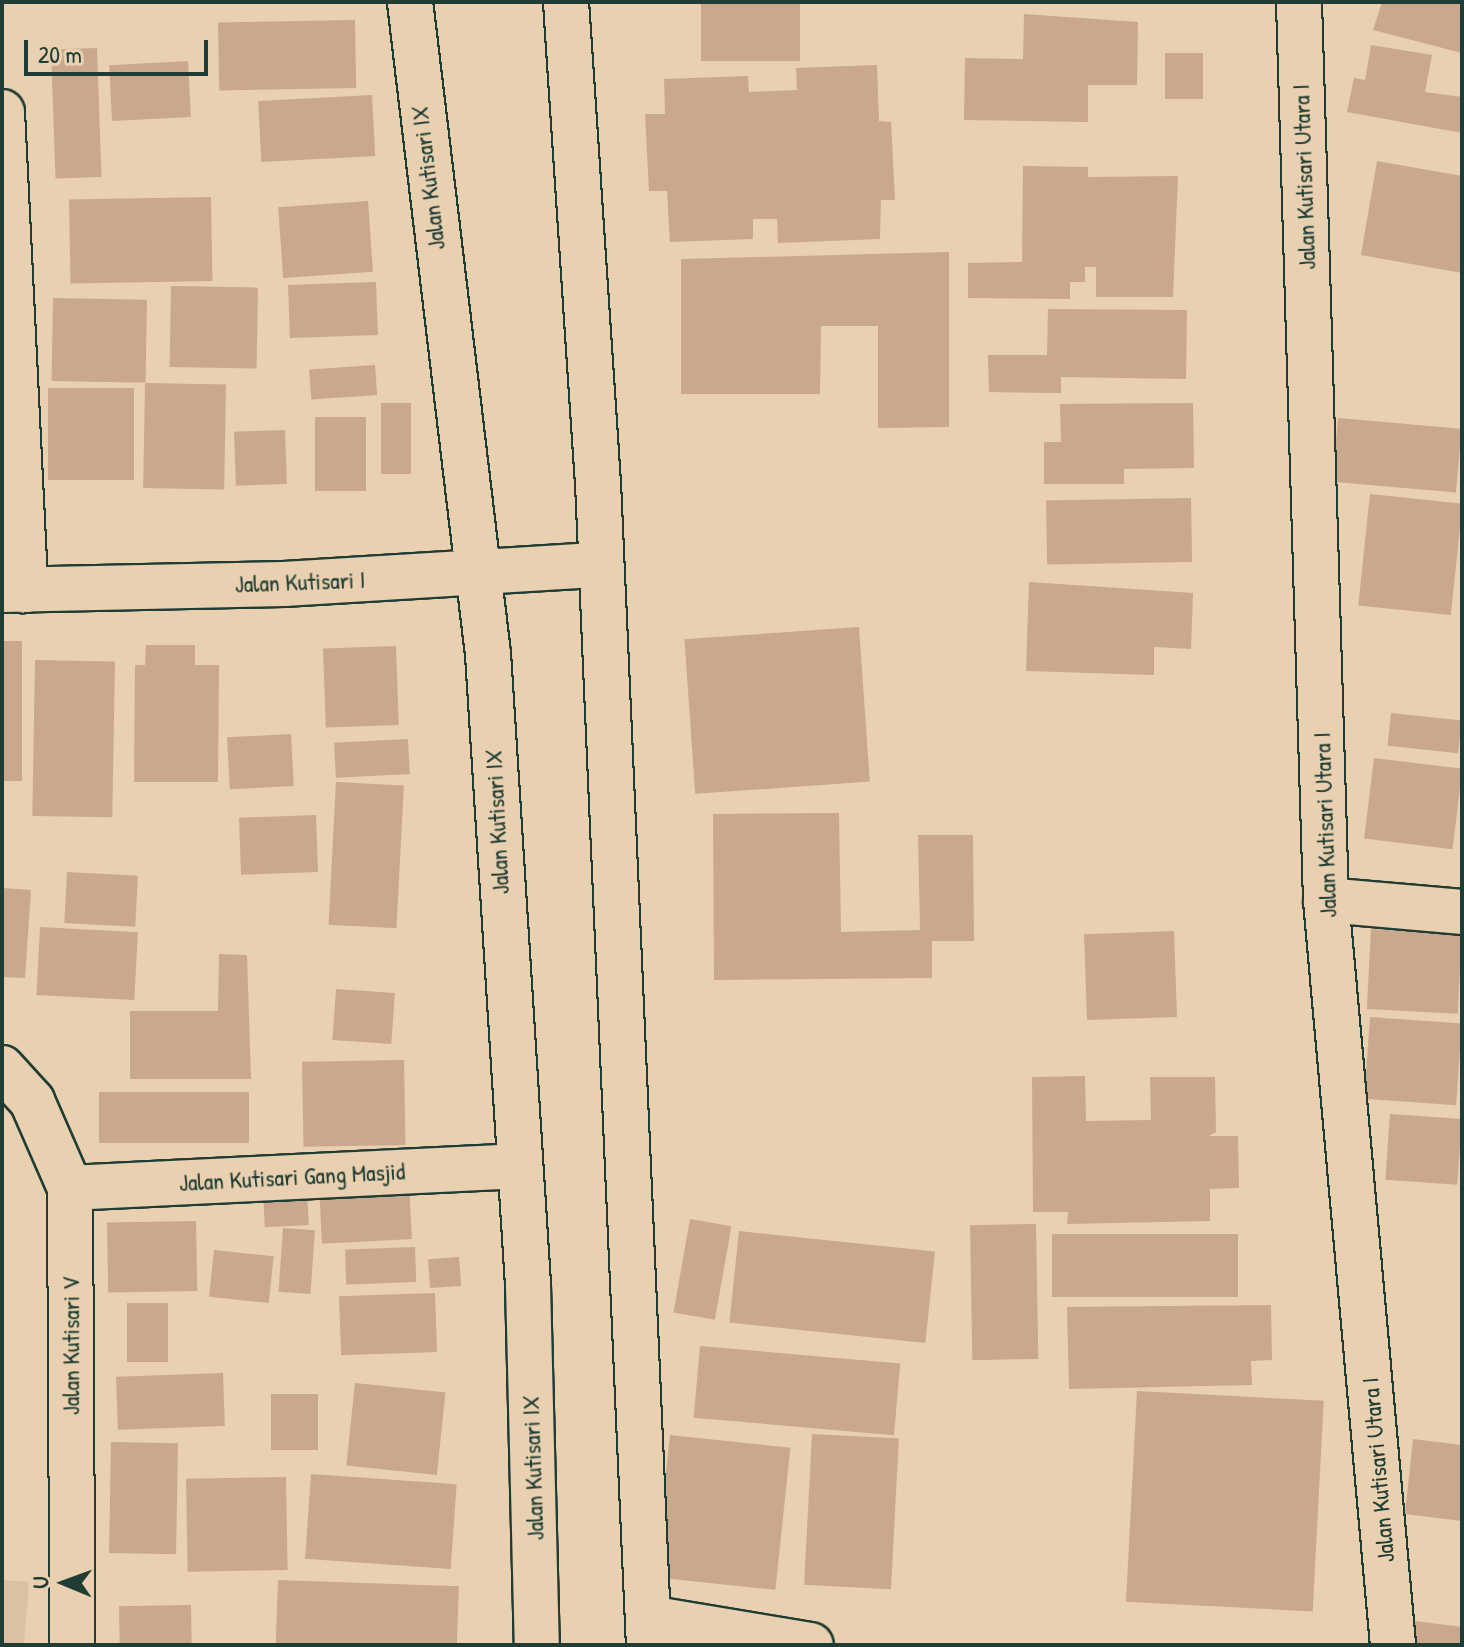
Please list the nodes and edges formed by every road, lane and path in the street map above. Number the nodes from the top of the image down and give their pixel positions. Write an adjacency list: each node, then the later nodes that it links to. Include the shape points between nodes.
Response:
1 (410, 2): 7 (street, Jalan Kutisari IX)
2 (566, 2): 6 (street)
3 (1299, 2): 9 (street, Jalan Kutisari Utara I)
4 (2, 112): 5 (street)
5 (2, 127): 8 (street)
6 (598, 565): 7 (street, Jalan Kutisari I); 14 (street)
7 (509, 570): 8 (street, Jalan Kutisari I); 12 (street, Jalan Kutisari IX, via 488,654)
8 (14, 590)
9 (1326, 900): 10 (street); 18 (street, Jalan Kutisari Utara I)
10 (1462, 912)
11 (2, 1068): 13 (street, Jalan Kutisari V, via 32,1101)
12 (514, 1166): 13 (street, Jalan Kutisari Gang Masjid); 16 (street, Jalan Kutisari IX, via 528,1285)
13 (70, 1188): 15 (street, Jalan Kutisari V)
14 (649, 1632): 17 (street)
15 (72, 1645)
16 (537, 1645)
17 (811, 1645)
18 (1393, 1645)

